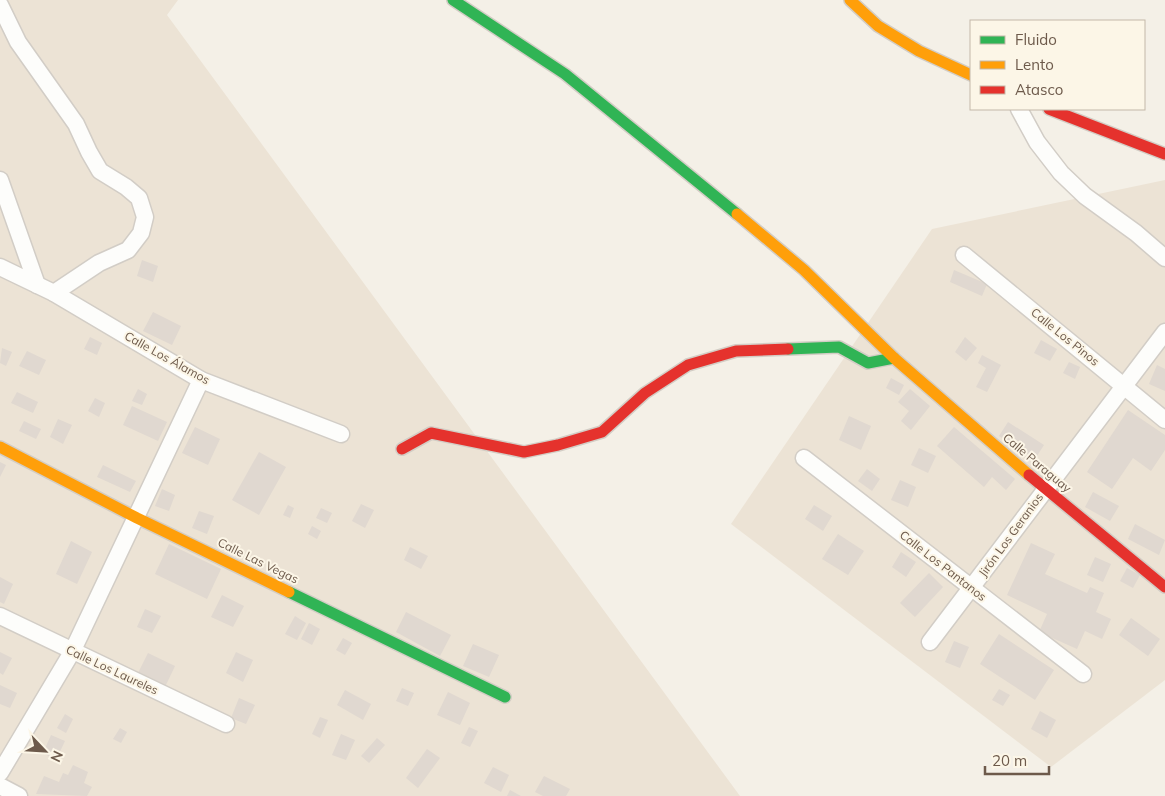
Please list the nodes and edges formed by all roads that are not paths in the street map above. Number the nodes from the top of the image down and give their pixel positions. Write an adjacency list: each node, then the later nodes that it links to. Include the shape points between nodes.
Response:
1 (453, 0): 15 (street, Calle Paraguay, via 565,74 804,270)
2 (850, 0): 4 (street, via 878,26)
3 (0, 5): 13 (street, via 18,42 76,124 100,171 139,198 145,217 141,233 128,250 99,263)
4 (970, 75)
5 (1020, 110): 10 (street, via 1037,142 1061,174)
6 (1052, 110): 7 (street)
7 (1165, 154)
8 (0, 180): 12 (street)
9 (964, 255): 17 (street, Calle Los Pinos)
10 (1165, 258)
11 (0, 267): 12 (street, Calle Los Álamos)
12 (37, 285): 13 (street, Calle Los Álamos)
13 (54, 293): 16 (street, Calle Los Álamos)
14 (1165, 332): 17 (street, Jirón Los Geranios)
15 (894, 358): 21 (street, via 868,363 839,347 736,351 688,365 645,393 602,432 558,445 524,452 431,433); 23 (street, Calle Paraguay)
16 (201, 380): 19 (street, Calle Los Álamos); 24 (street)
17 (1124, 386): 18 (street, Calle Los Pinos); 23 (street, Jirón Los Geranios)
18 (1165, 420)
19 (341, 434)
20 (0, 447): 24 (street, Calle Las Vegas)
21 (402, 448)
22 (804, 458): 26 (street, Calle Los Pantanos)
23 (1045, 489): 25 (street, Calle Paraguay); 26 (street, Jirón Los Geranios)
24 (137, 518): 29 (street); 31 (street, Calle Las Vegas)
25 (1165, 587)
26 (972, 588): 28 (street, Jirón Los Geranios); 30 (street, Calle Los Pantanos)
27 (0, 616): 29 (street, Calle Los Laureles)
28 (930, 642)
29 (72, 652): 32 (street, Calle Los Laureles); 33 (street)
30 (1083, 674)
31 (505, 697)
32 (226, 724)
33 (0, 773)
34 (0, 786): 35 (street)
35 (19, 796)

